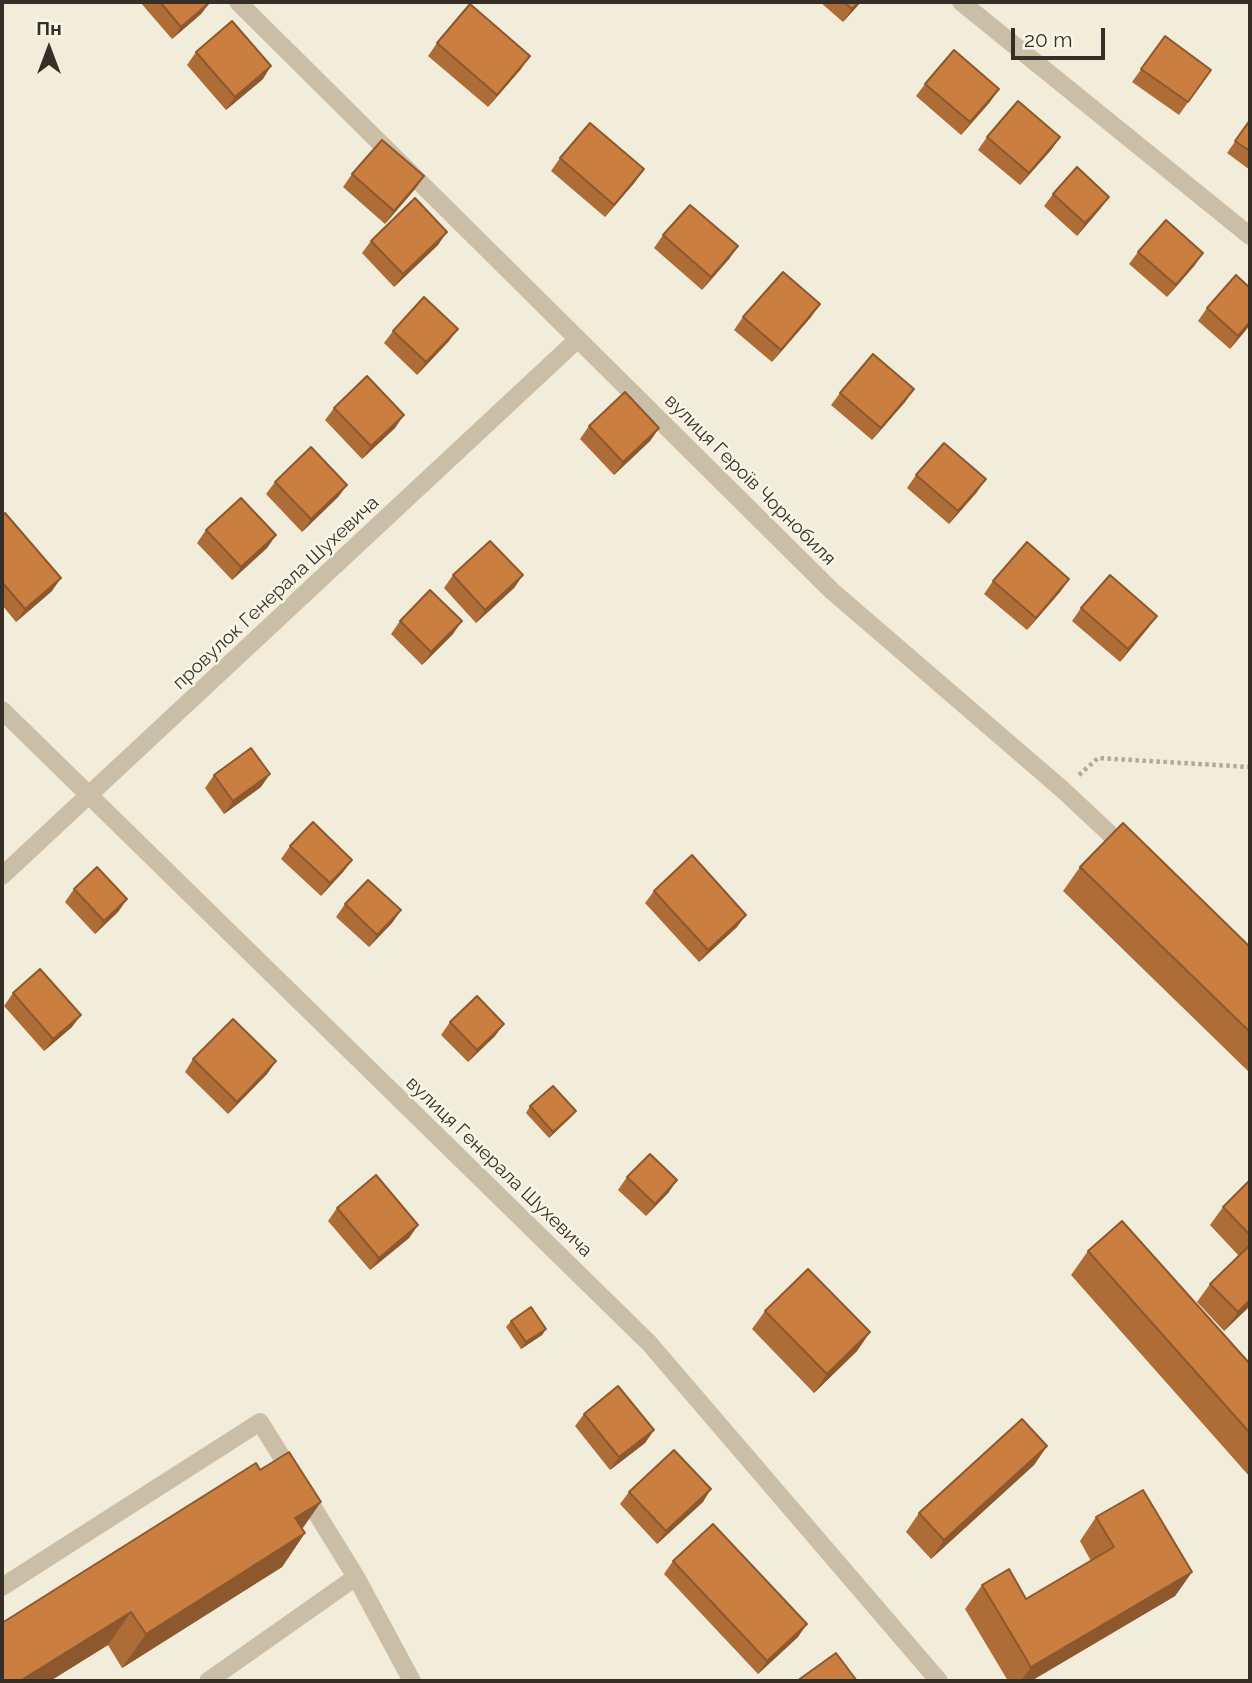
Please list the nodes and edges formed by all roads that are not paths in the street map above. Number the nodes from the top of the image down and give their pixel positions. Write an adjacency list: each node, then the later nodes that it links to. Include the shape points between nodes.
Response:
1 (238, 2): 4 (street, вулиця Героїв Чорнобиля)
2 (961, 2): 3 (street)
3 (1250, 236)
4 (578, 339): 6 (street, провулок Генерала Шухевича); 7 (street, вулиця Героїв Чорнобиля, via 832,591)
5 (2, 709): 6 (street, вулиця Генерала Шухевича)
6 (89, 795): 8 (street, провулок Генерала Шухевича); 13 (street, вулиця Генерала Шухевича, via 649,1343)
7 (1142, 864)
8 (2, 876)
9 (356, 1577): 10 (street, via 260,1422); 11 (street); 12 (street)
10 (2, 1587)
11 (208, 1681)
12 (412, 1681)
13 (939, 1681)

